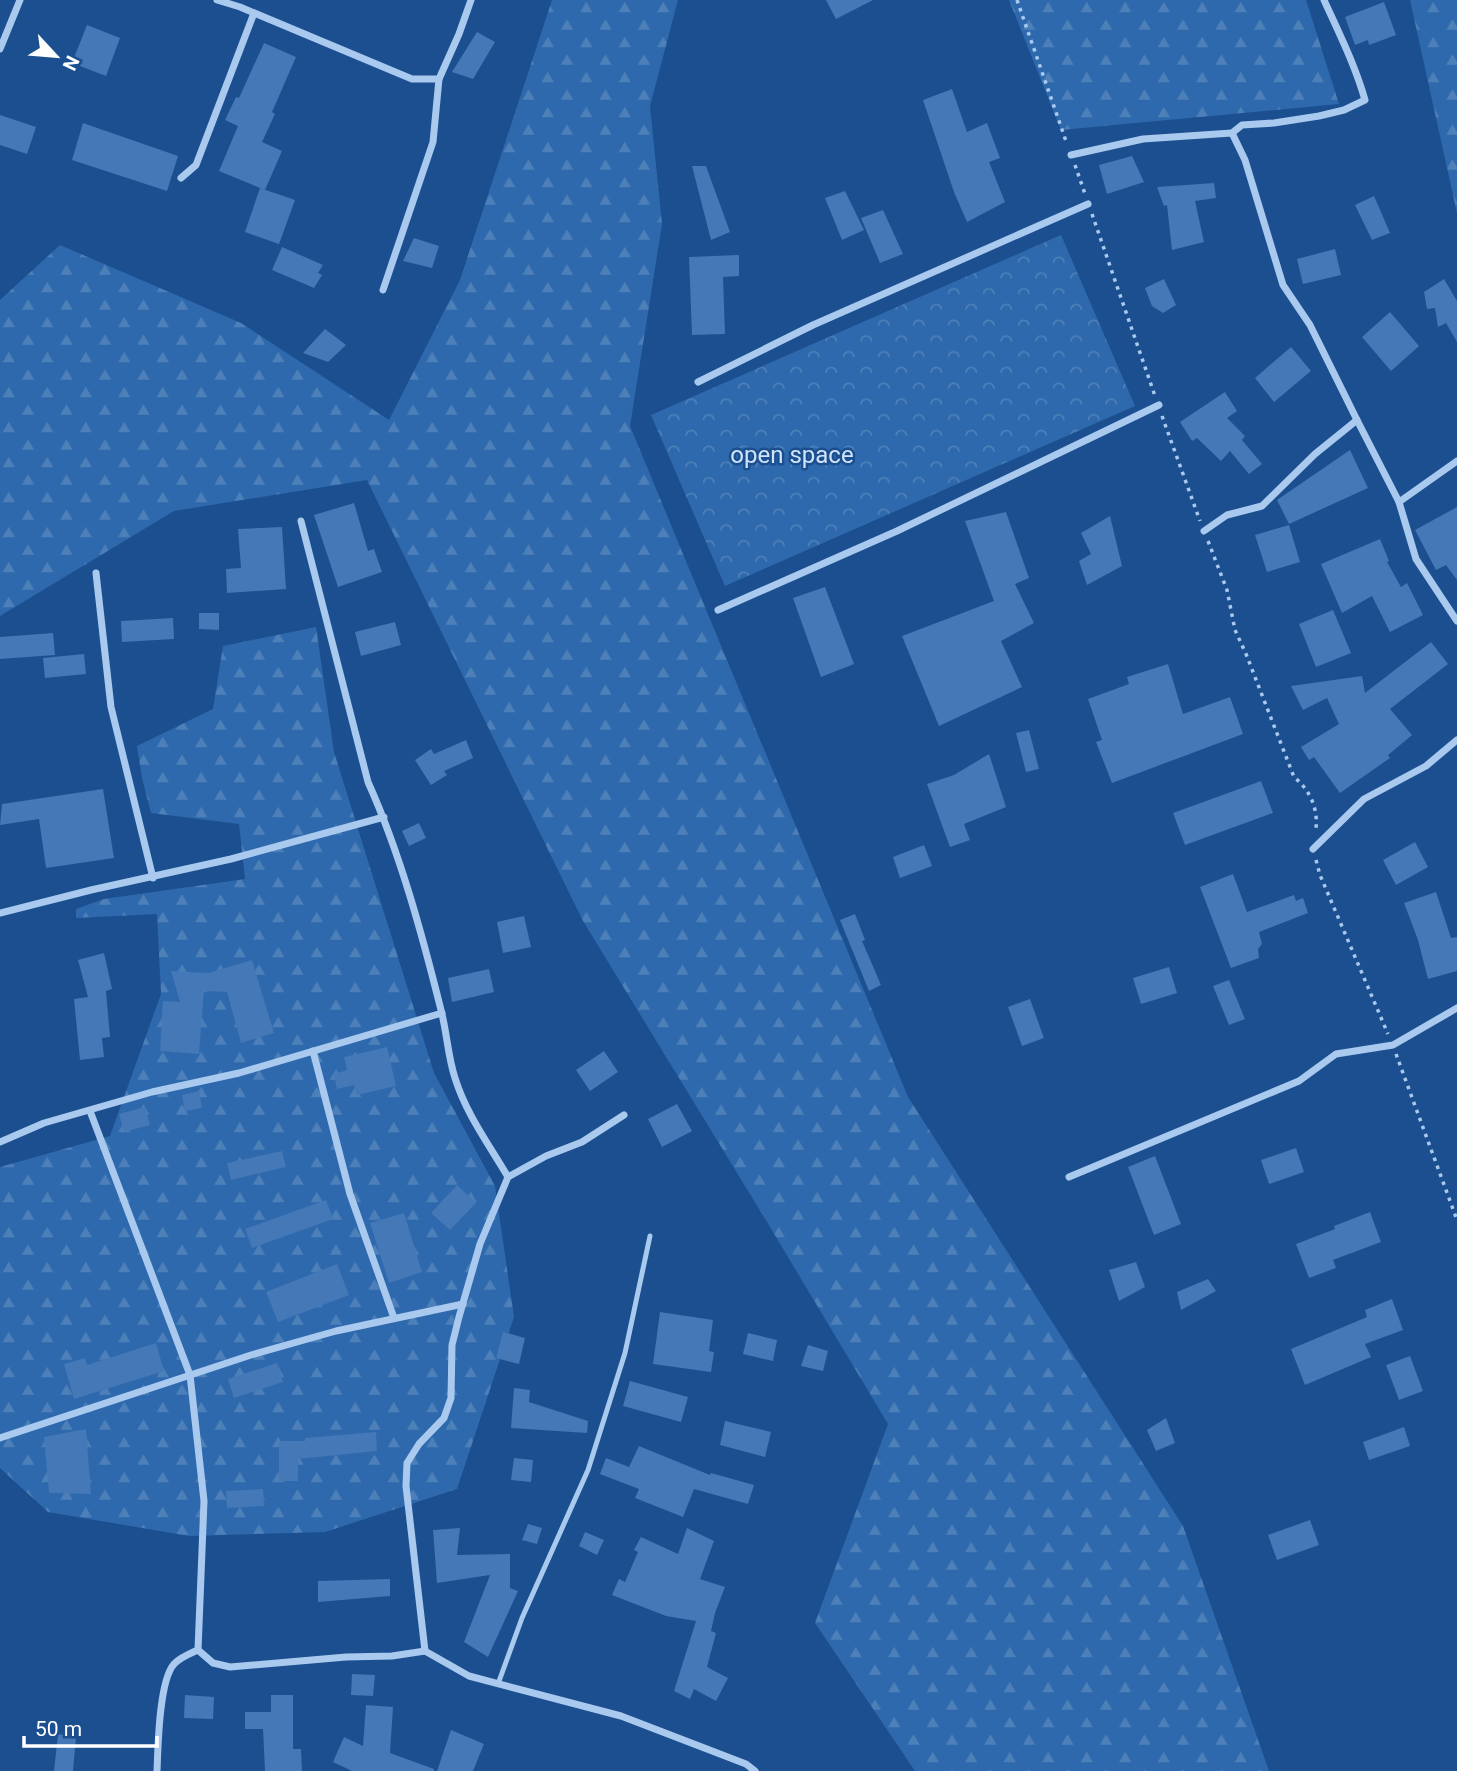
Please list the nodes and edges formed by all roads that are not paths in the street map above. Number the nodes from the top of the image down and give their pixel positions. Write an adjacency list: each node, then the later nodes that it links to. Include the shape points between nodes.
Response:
1 (20, 0): 6 (street)
2 (217, 0): 5 (street)
3 (471, 0): 7 (street)
4 (1324, 0): 8 (street, via 1365,100 1319,116 1242,125)
5 (254, 13): 7 (street, via 412,79); 10 (street, via 196,165)
6 (0, 49)
7 (439, 79): 12 (street, via 433,142)
8 (1232, 133): 9 (street, via 1143,138); 15 (street, via 1245,160 1283,285 1310,325)
9 (1071, 155)
10 (181, 178)
11 (1088, 204): 13 (street, via 825,320)
12 (383, 290)
13 (698, 382)
14 (1158, 405): 21 (street, via 897,531)
15 (1357, 420): 17 (street); 19 (street, via 1262,506 1227,515)
16 (1457, 461): 17 (street)
17 (1399, 502): 22 (street, via 1416,559)
18 (300, 522): 24 (street, via 368,782)
19 (1204, 531)
20 (96, 573): 26 (street, via 111,707)
21 (718, 610)
22 (1457, 621)
23 (1457, 740): 25 (street, via 1426,766 1364,799)
24 (384, 817): 26 (street); 29 (street)
25 (1313, 849)
26 (153, 878): 27 (street)
27 (0, 914)
28 (1457, 1007): 35 (street, via 1393,1045 1336,1054 1299,1081)
29 (442, 1013): 30 (street); 34 (street, via 455,1078)
30 (313, 1051): 31 (street); 38 (street, via 350,1194)
31 (90, 1111): 33 (street, via 44,1122); 39 (street)
32 (624, 1115): 34 (street, via 582,1142)
33 (0, 1142)
34 (508, 1177): 37 (street, via 480,1244)
35 (1069, 1177)
36 (650, 1236): 43 (lane, via 625,1353 588,1469)
37 (463, 1304): 38 (street); 42 (street, via 452,1345 451,1398 444,1418 407,1463)
38 (394, 1318): 39 (street)
39 (190, 1375): 40 (street); 41 (street, via 204,1501)
40 (0, 1438)
41 (198, 1650): 42 (street, via 213,1663 230,1667); 44 (street, via 173,1665 166,1681)
42 (425, 1651): 43 (street, via 469,1676)
43 (498, 1684): 45 (street, via 621,1716)
44 (157, 1771)
45 (755, 1771)

